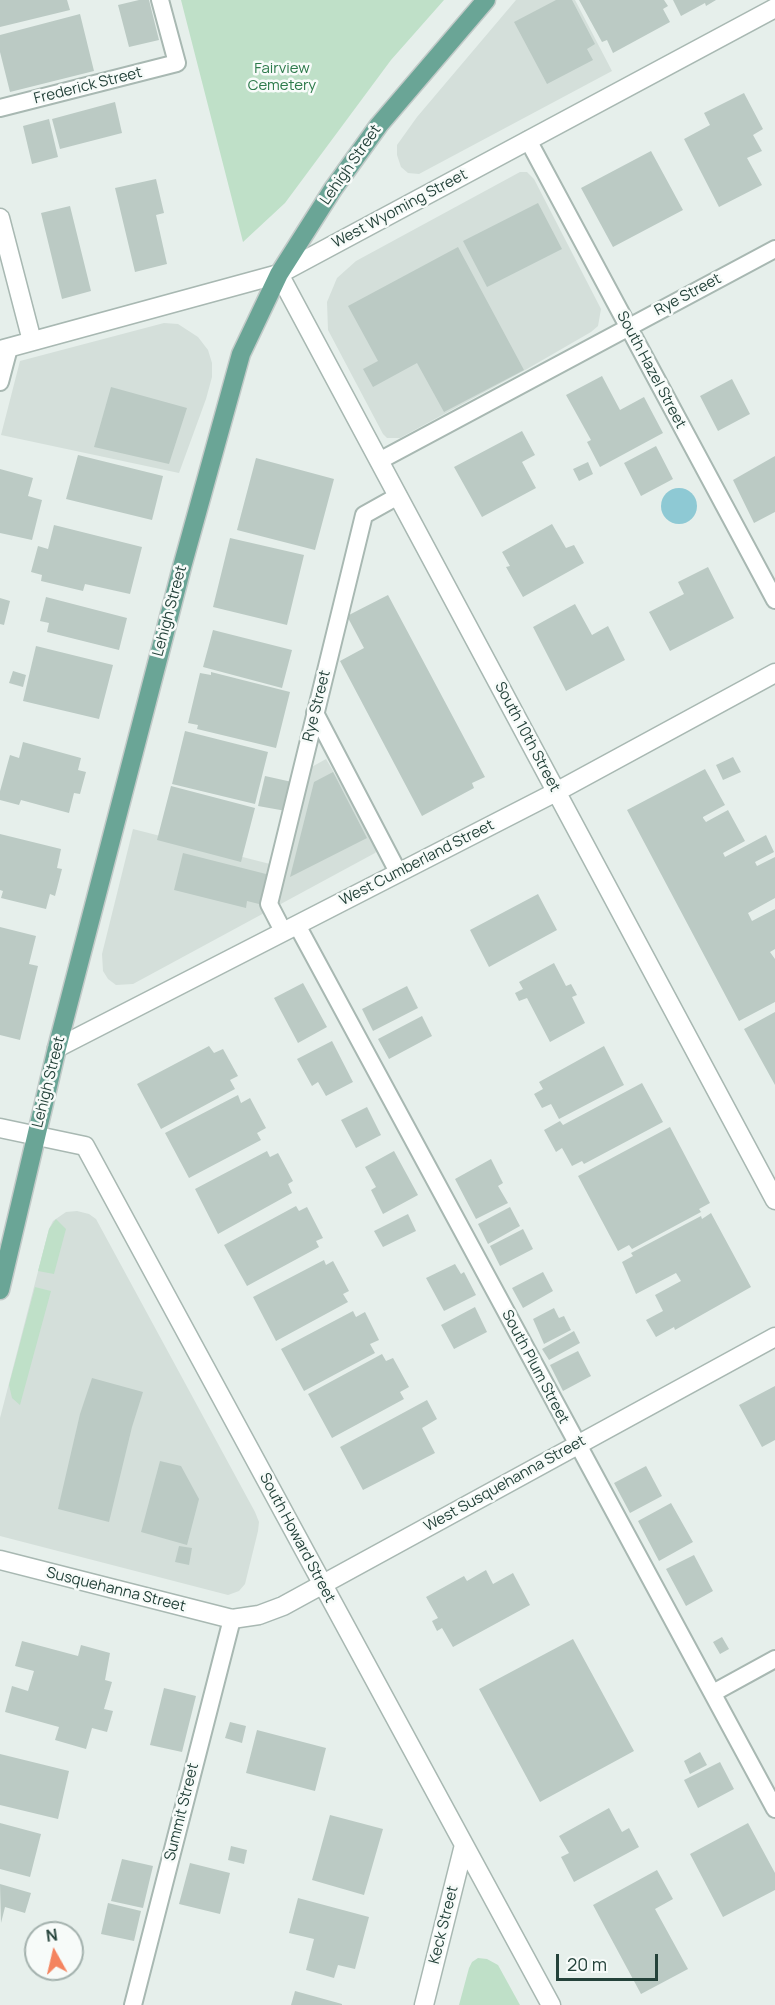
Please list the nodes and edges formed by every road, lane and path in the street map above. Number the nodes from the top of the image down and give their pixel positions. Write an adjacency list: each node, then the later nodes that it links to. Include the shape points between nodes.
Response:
1 (160, 0): 4 (lane, Frederick Street, via 177,63)
2 (486, 0): 8 (main road, Lehigh Street, via 379,125)
3 (775, 8): 5 (street, West Wyoming Street)
4 (0, 108)
5 (528, 140): 8 (street, West Wyoming Street); 9 (lane, South Hazel Street)
6 (0, 218): 10 (street)
7 (775, 249): 9 (lane, Rye Street)
8 (279, 274): 10 (street, West Wyoming Street); 13 (street, South 10th Street); 21 (main road, Lehigh Street, via 237,367)
9 (628, 327): 13 (lane, Rye Street); 15 (lane, South Hazel Street)
10 (32, 341): 11 (street, West Wyoming Street)
11 (4, 349): 12 (lane)
12 (0, 382)
13 (379, 461): 14 (street, South 10th Street)
14 (398, 496): 17 (lane, Rye Street, via 364,515); 18 (street, South 10th Street)
15 (775, 600)
16 (775, 673): 18 (street, West Cumberland Street)
17 (315, 713): 19 (lane); 20 (lane, Rye Street, via 269,904)
18 (556, 792): 19 (street, West Cumberland Street); 24 (street, South 10th Street)
19 (398, 873): 20 (street, West Cumberland Street)
20 (290, 928): 21 (street, West Cumberland Street); 27 (lane, South Plum Street)
21 (57, 1048): 23 (main road, Lehigh Street)
22 (0, 1128): 23 (street, South Howard Street)
23 (35, 1136): 25 (main road, Lehigh Street); 29 (street, South Howard Street, via 85,1146)
24 (775, 1200)
25 (0, 1290)
26 (775, 1337): 27 (street, West Susquehanna Street)
27 (577, 1445): 29 (street, West Susquehanna Street); 32 (lane, South Plum Street)
28 (0, 1560): 30 (street, Susquehanna Street)
29 (322, 1583): 30 (street, West Susquehanna Street, via 259,1616); 34 (street, South Howard Street)
30 (232, 1619): 35 (lane, Summit Street)
31 (775, 1659): 32 (lane)
32 (713, 1693): 33 (lane, South Plum Street)
33 (775, 1809)
34 (464, 1845): 36 (street, Keck Street); 37 (street, South Howard Street)
35 (133, 2005)
36 (424, 2005)
37 (551, 2005)

